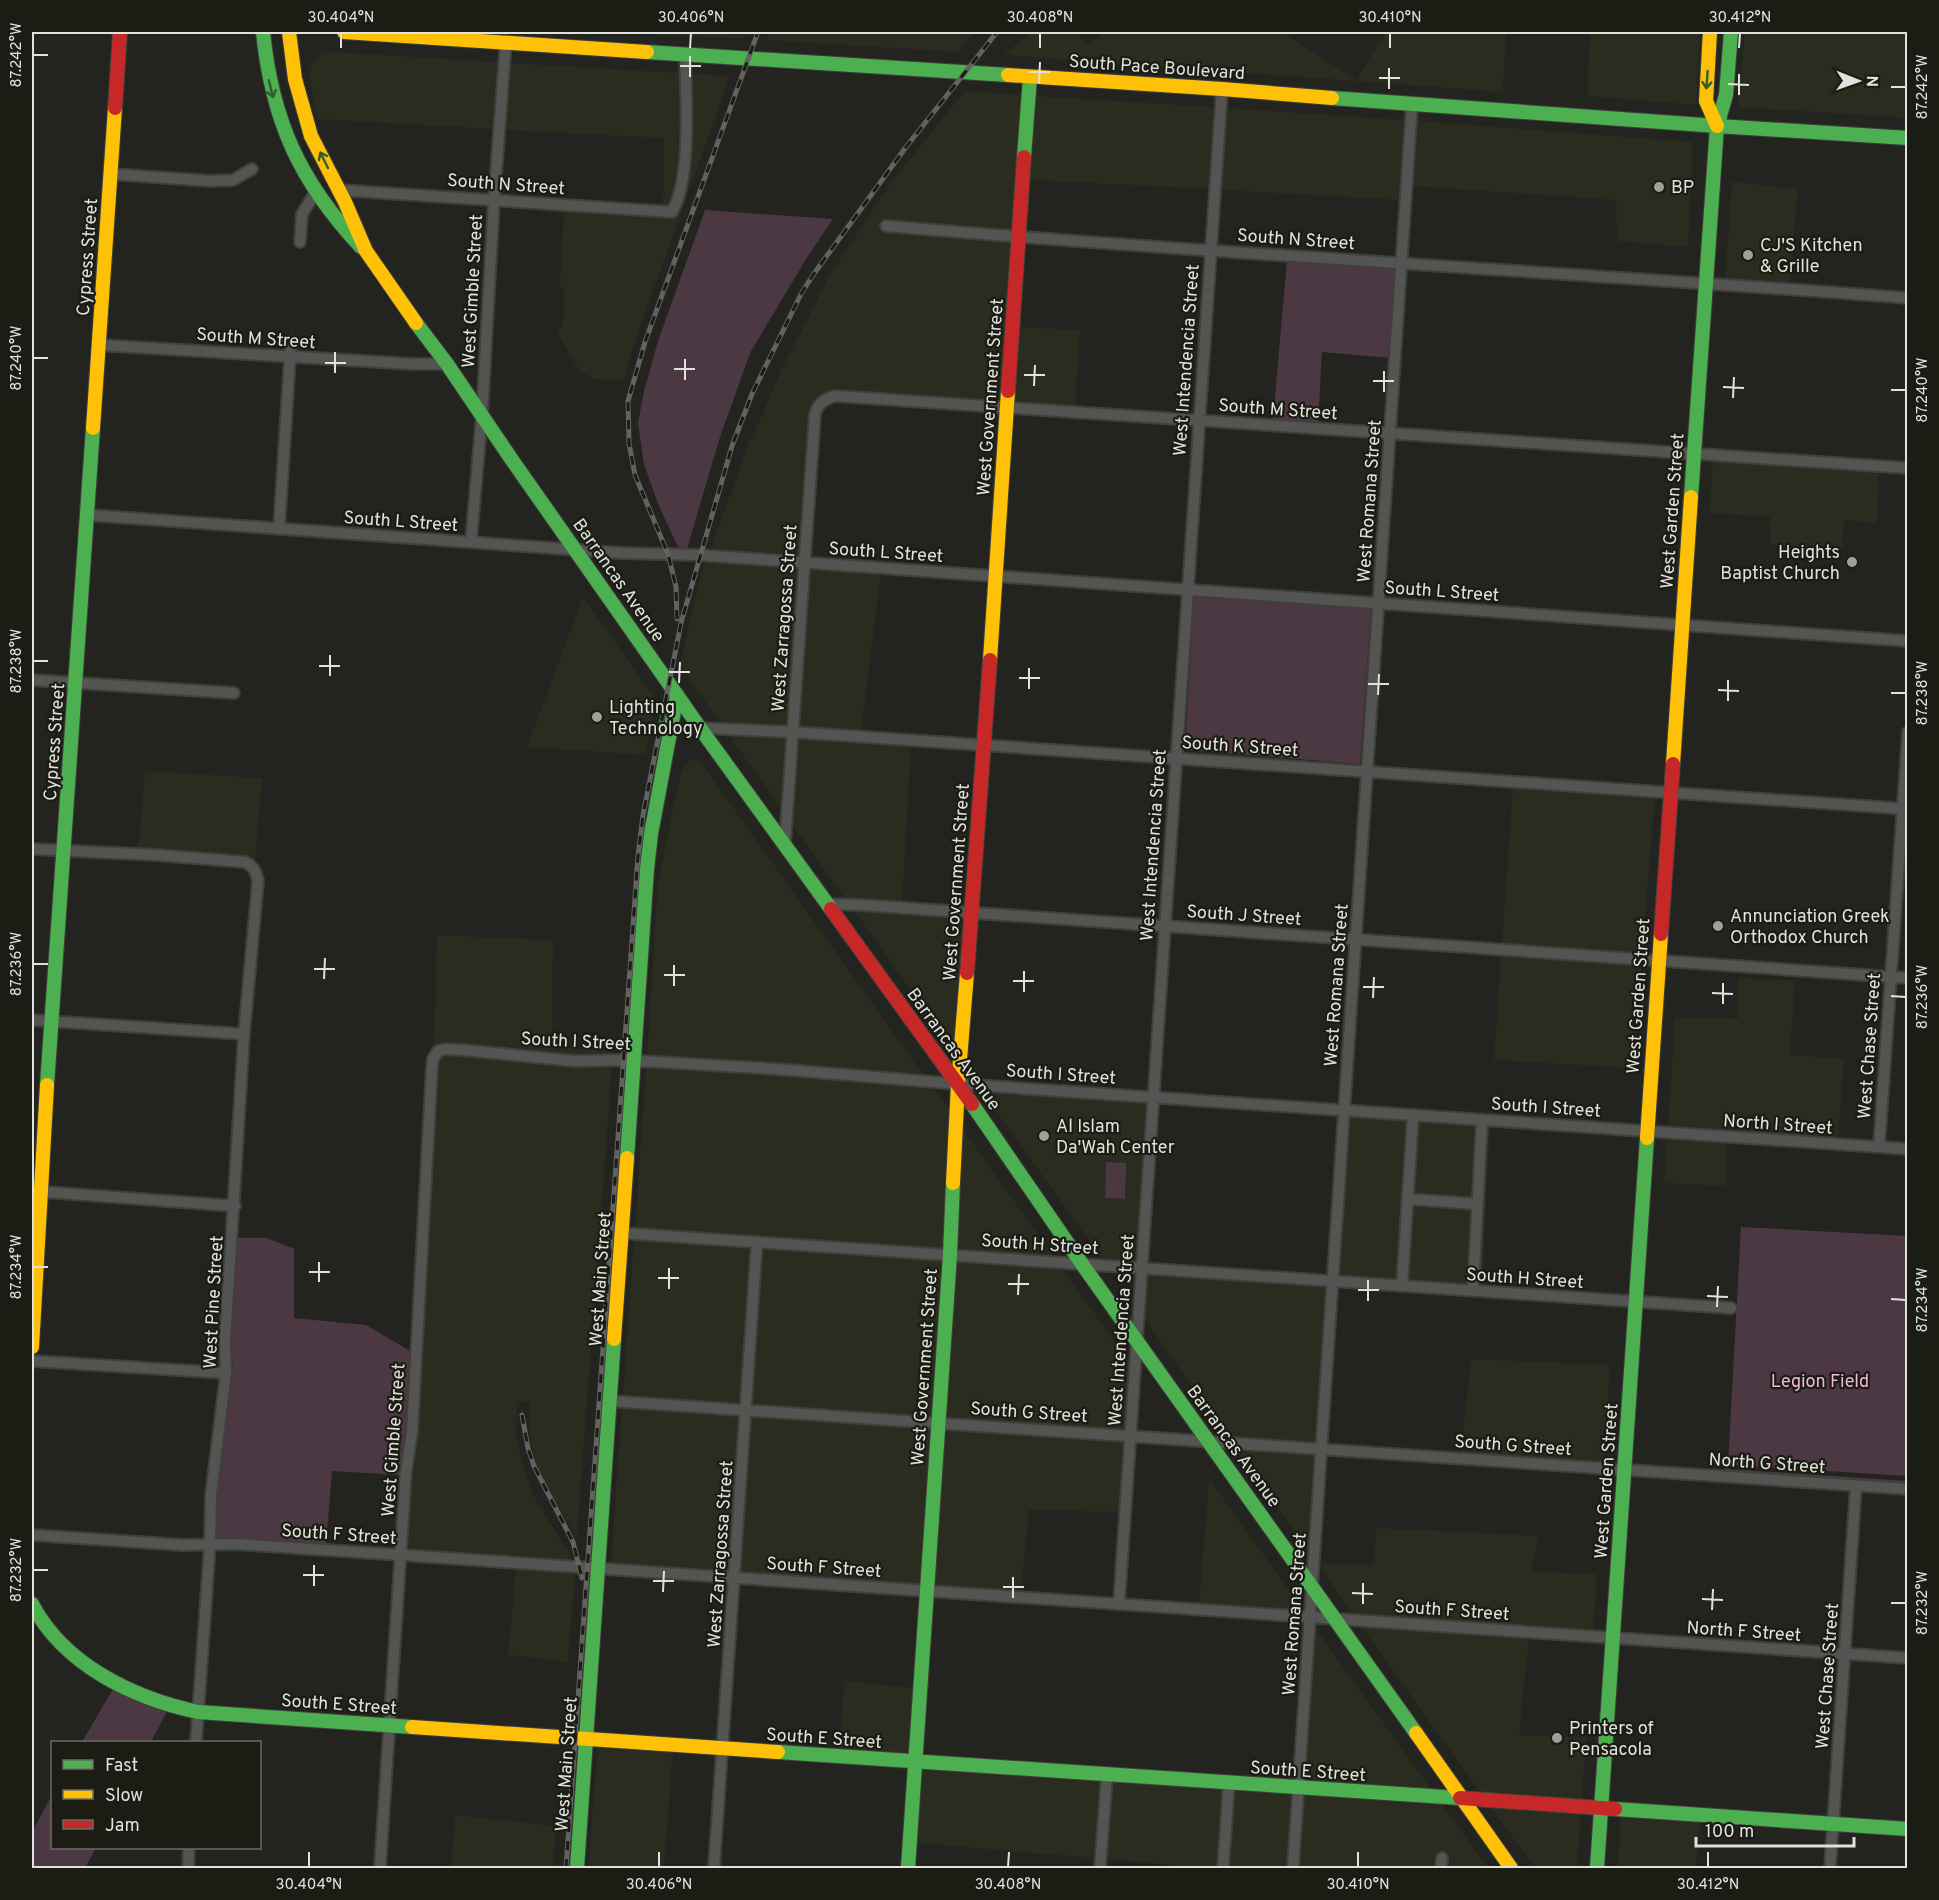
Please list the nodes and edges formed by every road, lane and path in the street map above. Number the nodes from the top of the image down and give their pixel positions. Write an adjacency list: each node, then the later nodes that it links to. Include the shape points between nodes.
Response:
1 (120, 32): 16 (main road, Cypress Street)
2 (263, 32): 18 (main road, Barrancas Avenue, one-way to 18, via 274,103)
3 (289, 32): 17 (main road, Barrancas Avenue, one-way to 3, via 311,136 295,80)
4 (344, 32): 5 (main road, South Pace Boulevard)
5 (365, 32): 8 (main road, South Pace Boulevard)
6 (1710, 32): 13 (main road, one-way to 13, via 1706,102)
7 (1731, 32): 13 (main road, via 1726,95)
8 (506, 41): 9 (main road, South Pace Boulevard); 19 (street, West Gimble Street)
9 (685, 54): 10 (main road, South Pace Boulevard); 19 (street, South N Street, via 684,164 672,212)
10 (1030, 77): 11 (main road, South Pace Boulevard); 21 (main road, West Government Street)
11 (1222, 89): 12 (main road, South Pace Boulevard); 23 (street, West Intendencia Street)
12 (1412, 105): 13 (main road, South Pace Boulevard); 25 (street, West Romana Street)
13 (1717, 126): 14 (main road, South Pace Boulevard); 26 (main road, West Garden Street)
14 (1908, 138)
15 (252, 169): 16 (street, via 232,180 211,181)
16 (111, 174): 29 (main road, Cypress Street)
17 (339, 190): 19 (street, South N Street); 24 (main road, Barrancas Avenue)
18 (315, 193): 22 (street, via 302,214); 24 (main road, Barrancas Avenue)
19 (494, 200): 34 (street, West Gimble Street)
20 (885, 226): 21 (street, South N Street)
21 (1019, 237): 23 (street, South N Street); 33 (main road, West Government Street)
22 (300, 242)
23 (1210, 250): 25 (street, South N Street); 35 (street, West Intendencia Street)
24 (366, 252): 31 (main road, Barrancas Avenue)
25 (1402, 263): 26 (street, South N Street); 36 (street, West Romana Street)
26 (1705, 283): 27 (street, South N Street); 37 (main road, West Garden Street)
27 (1908, 298)
28 (291, 342): 30 (street)
29 (99, 345): 30 (street, South M Street); 39 (main road, Cypress Street)
30 (291, 356): 31 (street, South M Street); 40 (street)
31 (447, 364): 34 (main road, Barrancas Avenue)
32 (825, 399): 33 (street, South M Street, via 835,396); 43 (street, West Zarragossa Street, via 815,414)
33 (1008, 406): 35 (street, South M Street); 44 (main road, West Government Street)
34 (482, 414): 41 (street, West Gimble Street); 42 (main road, Barrancas Avenue)
35 (1199, 420): 36 (street, South M Street); 45 (street, West Intendencia Street)
36 (1391, 433): 37 (street, South M Street); 46 (street, West Romana Street)
37 (1694, 453): 38 (street, South M Street); 47 (main road, West Garden Street)
38 (1908, 468)
39 (87, 515): 40 (street, South L Street); 50 (main road, Cypress Street)
40 (279, 529): 41 (street, South L Street)
41 (471, 542): 42 (street, South L Street)
42 (575, 549): 43 (street, South L Street); 52 (main road, Barrancas Avenue)
43 (804, 563): 44 (street, South L Street); 54 (street, West Zarragossa Street)
44 (996, 576): 45 (street, South L Street); 56 (main road, West Government Street)
45 (1187, 590): 46 (street, South L Street); 57 (street, West Intendencia Street)
46 (1379, 603): 47 (street, South L Street); 58 (street, West Romana Street)
47 (1682, 625): 48 (street, South L Street); 59 (main road, West Garden Street)
48 (1908, 641)
49 (32, 680): 50 (street)
50 (76, 683): 51 (street); 63 (main road, Cypress Street)
51 (234, 693)
52 (677, 695): 53 (main road, Barrancas Avenue); 75 (main road, West Main Street, via 648,850)
53 (700, 728): 54 (street, South K Street); 61 (main road, Barrancas Avenue)
54 (792, 732): 56 (street, South K Street); 61 (street, West Zarragossa Street)
55 (1908, 732): 60 (street, West Chase Street)
56 (984, 745): 57 (street, South K Street); 65 (main road, West Government Street)
57 (1176, 758): 58 (street, South K Street); 66 (street, West Intendencia Street)
58 (1368, 771): 59 (street, South K Street); 67 (street, West Romana Street)
59 (1670, 792): 60 (street, South K Street); 68 (main road, West Garden Street)
60 (1905, 809): 69 (street, West Chase Street)
61 (785, 843): 64 (main road, Barrancas Avenue)
62 (32, 849): 63 (street)
63 (64, 851): 72 (main road, Cypress Street); 73 (street, West Pine Street, via 250,865 255,871 258,892)
64 (828, 904): 65 (street, South J Street); 76 (main road, Barrancas Avenue)
65 (972, 913): 66 (street, South J Street); 76 (main road, West Government Street)
66 (1164, 927): 67 (street, South J Street); 77 (street, West Intendencia Street)
67 (1356, 940): 68 (street, South J Street); 78 (street, West Romana Street)
68 (1659, 960): 69 (street, South J Street); 81 (main road, West Garden Street)
69 (1891, 976): 70 (street, South J Street); 82 (street, West Chase Street)
70 (1908, 978)
71 (32, 1020): 72 (street)
72 (52, 1021): 73 (street); 84 (main road, Cypress Street)
73 (244, 1034): 87 (street, West Pine Street)
74 (438, 1051): 75 (street, South I Street, via 574,1061); 113 (street, West Gimble Street, via 432,1067)
75 (633, 1061): 76 (street, South I Street); 88 (main road, West Main Street)
76 (958, 1084): 77 (street, South I Street); 90 (main road, West Government Street); 91 (main road, Barrancas Avenue)
77 (1153, 1097): 78 (street, South I Street); 92 (street, West Intendencia Street)
78 (1344, 1110): 79 (street, South I Street); 93 (street, West Romana Street)
79 (1413, 1115): 80 (street, South I Street); 85 (street)
80 (1482, 1119): 81 (street, South I Street); 86 (street)
81 (1646, 1131): 82 (street, North I Street); 96 (main road, West Garden Street)
82 (1879, 1147): 83 (street, North I Street)
83 (1908, 1149)
84 (36, 1192): 87 (street); 99 (main road, Cypress Street)
85 (1408, 1199): 86 (street); 94 (street)
86 (1477, 1204): 95 (street)
87 (235, 1206): 101 (street, West Pine Street)
88 (621, 1233): 89 (street, South H Street); 102 (main road, West Main Street)
89 (758, 1242): 90 (street, South H Street); 103 (street, West Zarragossa Street)
90 (950, 1255): 91 (street, South H Street); 104 (main road, West Government Street)
91 (1082, 1264): 92 (street, South H Street); 98 (main road, Barrancas Avenue)
92 (1141, 1268): 93 (street, South H Street); 98 (street, West Intendencia Street)
93 (1333, 1281): 94 (street, South H Street); 107 (street, West Romana Street)
94 (1402, 1286): 95 (street, South H Street)
95 (1473, 1290): 96 (street, South H Street)
96 (1636, 1302): 97 (street, South H Street); 108 (main road, West Garden Street)
97 (1731, 1308)
98 (1136, 1340): 105 (street, West Intendencia Street); 106 (main road, Barrancas Avenue)
99 (32, 1347)
100 (32, 1361): 101 (street)
101 (226, 1373): 112 (street, West Pine Street, via 211,1495)
102 (610, 1401): 103 (street, South G Street); 114 (main road, West Main Street)
103 (746, 1410): 104 (street, South G Street); 115 (street, West Zarragossa Street)
104 (938, 1423): 105 (street, South G Street); 117 (main road, West Government Street)
105 (1130, 1436): 106 (street, South G Street); 119 (street, West Intendencia Street)
106 (1209, 1442): 107 (street, South G Street); 116 (main road, Barrancas Avenue)
107 (1322, 1449): 108 (street, South G Street); 116 (street, West Romana Street)
108 (1624, 1470): 109 (street, North G Street); 122 (main road, West Garden Street)
109 (1857, 1486): 110 (street, North G Street); 123 (street, West Chase Street)
110 (1908, 1489)
111 (32, 1535): 112 (street, South F Street)
112 (210, 1544): 113 (street, South F Street); 125 (street, West Pine Street)
113 (402, 1555): 114 (street, South F Street); 126 (street, West Gimble Street)
114 (598, 1568): 115 (street, South F Street); 127 (main road, West Main Street)
115 (734, 1578): 117 (street, South F Street); 129 (street, West Zarragossa Street)
116 (1312, 1587): 120 (street, West Romana Street); 121 (main road, Barrancas Avenue)
117 (927, 1590): 119 (street, South F Street); 130 (main road, West Government Street)
118 (32, 1604): 125 (main road, South E Street, via 61,1644 102,1676 130,1692)
119 (1119, 1604): 120 (street, South F Street)
120 (1310, 1617): 121 (street, South F Street); 133 (street, West Romana Street)
121 (1335, 1619): 122 (street, South F Street); 134 (main road, Barrancas Avenue)
122 (1613, 1638): 123 (street, North F Street); 135 (main road, West Garden Street)
123 (1845, 1654): 124 (street, North F Street); 136 (street, West Chase Street)
124 (1908, 1658)
125 (198, 1712): 126 (main road, South E Street); 128 (street, West Pine Street)
126 (390, 1726): 127 (main road, South E Street); 140 (street, West Gimble Street)
127 (586, 1739): 129 (main road, South E Street); 141 (main road, West Main Street)
128 (196, 1741)
129 (723, 1749): 130 (main road, South E Street); 142 (street, West Zarragossa Street)
130 (915, 1762): 131 (main road, South E Street); 143 (main road, West Government Street)
131 (1107, 1775): 132 (main road, South E Street); 144 (street)
132 (1229, 1784): 133 (main road, South E Street); 145 (street)
133 (1298, 1788): 134 (main road, South E Street); 146 (street, West Romana Street)
134 (1462, 1799): 135 (main road, South E Street); 147 (main road, Barrancas Avenue)
135 (1602, 1808): 136 (main road, South E Street); 148 (main road, West Garden Street)
136 (1833, 1824): 137 (main road, South E Street); 149 (street, West Chase Street)
137 (1908, 1829)
138 (189, 1849): 139 (street)
139 (188, 1869)
140 (380, 1869)
141 (577, 1869)
142 (714, 1869)
143 (908, 1869)
144 (1100, 1869)
145 (1223, 1869)
146 (1293, 1869)
147 (1511, 1869)
148 (1597, 1869)
149 (1830, 1869)

